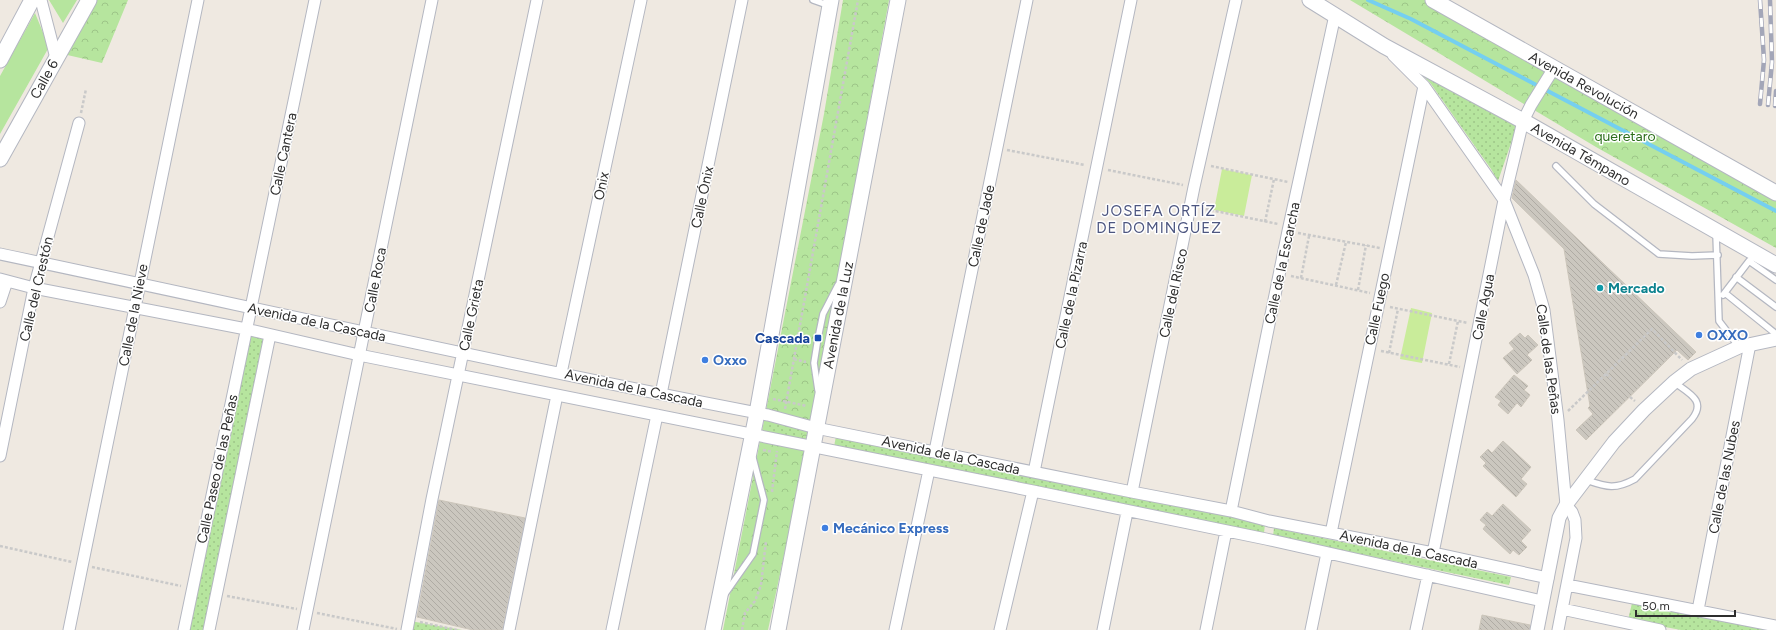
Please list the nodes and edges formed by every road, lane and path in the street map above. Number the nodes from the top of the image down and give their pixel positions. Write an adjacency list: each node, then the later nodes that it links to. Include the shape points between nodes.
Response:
1 (88, 0): 20 (main road, Calle 6)
2 (198, 0): 49 (street, Calle de la Nieve)
3 (315, 0): 59 (street, Calle Cantera)
4 (432, 0): 61 (street, Calle Roca)
5 (537, 0): 66 (street, Calle Grieta)
6 (641, 0): 70 (street, Onix)
7 (742, 0): 75 (street, Calle Ónix)
8 (813, 0): 17 (lane)
9 (858, 0): 78 (path)
10 (898, 0): 79 (main road, Avenida de la Luz)
11 (1027, 0): 87 (street, Calle de Jade)
12 (1131, 0): 90 (street, Calle de la Pizarra)
13 (1236, 0): 28 (street, Calle del Risco)
14 (1310, 0): 18 (main road, Avenida Témpano)
15 (1433, 0): 22 (main road, Avenida Revolución)
16 (39, 1): 20 (street); 21 (main road)
17 (830, 3): 77 (main road)
18 (1335, 15): 19 (main road, Avenida Témpano); 31 (street, Calle de la Escarcha)
19 (1384, 46): 23 (street, Calle de las Peñas); 25 (main road, Avenida Témpano)
20 (55, 52): 27 (main road, Calle 6)
21 (0, 60)
22 (1550, 74): 25 (street, Calle Agua); 32 (main road, Avenida Revolución)
23 (1424, 86): 33 (street, Calle de las Peñas); 40 (street, Calle Fuego)
24 (86, 89): 26 (path)
25 (1523, 121): 33 (street, Calle Agua); 37 (main road, Avenida Témpano)
26 (79, 123): 44 (street, Calle del Crestón)
27 (0, 159)
28 (1200, 164): 30 (path); 34 (street, Calle del Risco)
29 (1556, 166): 42 (lane, via 1594,204 1659,254)
30 (1274, 179): 31 (path); 35 (path)
31 (1298, 184): 36 (street, Calle de la Escarcha)
32 (1776, 193)
33 (1504, 200): 83 (street, Calle de las Peñas, via 1534,275 1544,310); 102 (street, Calle Agua)
34 (1191, 206): 35 (path); 93 (street, Calle del Risco)
35 (1266, 222): 36 (path)
36 (1289, 225): 95 (street, Calle de la Escarcha)
37 (1716, 231): 42 (lane); 43 (main road, Avenida Témpano)
38 (1346, 242): 39 (path); 50 (path); 50 (path, via 1309,236 1301,278)
39 (1366, 245): 40 (path); 52 (path)
40 (1390, 250): 54 (street, Calle Fuego)
41 (0, 254): 44 (street, Avenida de la Cascada)
42 (1718, 255): 55 (lane)
43 (1753, 258): 45 (main road, Avenida Témpano); 46 (lane); 48 (lane)
44 (41, 263): 49 (street, Avenida de la Cascada); 51 (street, Calle del Crestón)
45 (1776, 265)
46 (1736, 277): 53 (lane); 57 (lane)
47 (4, 280): 51 (street, Avenida de la Cascada); 56 (street)
48 (1776, 280)
49 (140, 283): 58 (street, Calle de la Nieve); 59 (street, Avenida de la Cascada)
50 (1336, 285): 52 (path)
51 (34, 288): 58 (street, Avenida de la Cascada); 88 (street, Calle del Crestón)
52 (1358, 290): 54 (path)
53 (1724, 293): 55 (lane); 63 (lane)
54 (1380, 295): 99 (street, Calle Fuego)
55 (1719, 300): 65 (lane, via 1719,321)
56 (0, 302)
57 (1776, 307)
58 (135, 308): 60 (street, Avenida de la Cascada); 113 (street, Calle de la Nieve)
59 (251, 309): 60 (street, Calle Paseo de las Peñas); 61 (street, Avenida de la Cascada)
60 (246, 329): 62 (street, Avenida de la Cascada); 114 (street, Calle Paseo de las Peñas)
61 (365, 332): 66 (street, Avenida de la Cascada); 67 (street, Calle Roca)
62 (270, 334): 67 (street, Avenida de la Cascada); 115 (street, Calle Paseo de las Peñas)
63 (1776, 334)
64 (1776, 339): 65 (street)
65 (1745, 346): 69 (street); 110 (street, Calle de las Nubes)
66 (463, 353): 70 (street, Avenida de la Cascada); 72 (street, Calle Grieta)
67 (359, 355): 72 (street, Avenida de la Cascada); 116 (street, Calle Roca)
68 (1449, 364): 68 (path, via 1389,353 1398,309 1458,321)
69 (1691, 369): 71 (path, via 1652,329); 74 (street)
70 (561, 373): 75 (street, Avenida de la Cascada)
71 (1606, 374): 73 (path); 83 (path)
72 (458, 375): 76 (street, Avenida de la Cascada); 111 (street, Calle Grieta)
73 (1611, 378)
74 (1674, 382): 91 (street, via 1614,442); 91 (lane, via 1699,405 1698,412 1692,419 1629,482 1608,487)
75 (661, 394): 80 (street, Avenida de la Cascada)
76 (557, 395): 81 (street, Avenida de la Cascada); 118 (street)
77 (760, 397): 78 (path); 80 (main road)
78 (787, 401): 79 (path); 82 (path)
79 (820, 406): 84 (main road, Avenida de la Luz)
80 (763, 414): 82 (street, Avenida de la Cascada); 85 (main road)
81 (657, 415): 85 (street, Avenida de la Cascada); 119 (street)
82 (783, 419): 84 (street, Avenida de la Cascada)
83 (1558, 420): 94 (street, Calle de las Peñas)
84 (816, 428): 86 (main road, Avenida de la Luz); 87 (street, Avenida de la Cascada)
85 (755, 440): 86 (street, Avenida de la Cascada, via 779,440); 108 (main road); 108 (lane, via 764,500 753,554)
86 (812, 447): 89 (street, Avenida de la Cascada); 122 (main road, Avenida de la Luz)
87 (935, 451): 90 (street, Avenida de la Cascada)
88 (0, 456)
89 (929, 470): 92 (street, Avenida de la Cascada); 123 (street)
90 (1034, 472): 93 (street, Avenida de la Cascada)
91 (1586, 480): 94 (street)
92 (1032, 490): 96 (street, Avenida de la Cascada); 124 (street)
93 (1132, 492): 95 (street, Avenida de la Cascada)
94 (1566, 505): 104 (street, via 1559,518); 106 (street, via 1575,520 1576,538)
95 (1231, 511): 97 (street, Avenida de la Cascada)
96 (1127, 512): 98 (street, Avenida de la Cascada); 125 (street)
97 (1269, 521): 99 (street, Avenida de la Cascada); 100 (street)
98 (1226, 531): 100 (street, Avenida de la Cascada); 126 (street)
99 (1331, 533): 102 (street, Avenida de la Cascada)
100 (1266, 540): 101 (street, Avenida de la Cascada)
101 (1327, 553): 103 (street, Avenida de la Cascada); 127 (street)
102 (1433, 553): 104 (street, Avenida de la Cascada)
103 (1428, 575): 107 (street, Avenida de la Cascada); 128 (street)
104 (1548, 578): 107 (street)
105 (761, 585): 121 (path, via 755,601 746,613)
106 (1566, 585): 109 (street); 110 (street)
107 (1542, 601): 129 (street)
108 (719, 604): 120 (main road)
109 (1562, 609): 130 (street); 131 (street)
110 (1698, 610): 112 (street)
111 (408, 625): 117 (path)
112 (1776, 626)
113 (69, 630)
114 (184, 630)
115 (209, 630)
116 (303, 630)
117 (457, 630)
118 (509, 630)
119 (612, 630)
120 (713, 630)
121 (742, 630)
122 (778, 630)
123 (895, 630)
124 (1000, 630)
125 (1103, 630)
126 (1206, 630)
127 (1310, 630)
128 (1416, 630)
129 (1537, 630)
130 (1558, 630)
131 (1660, 630)

